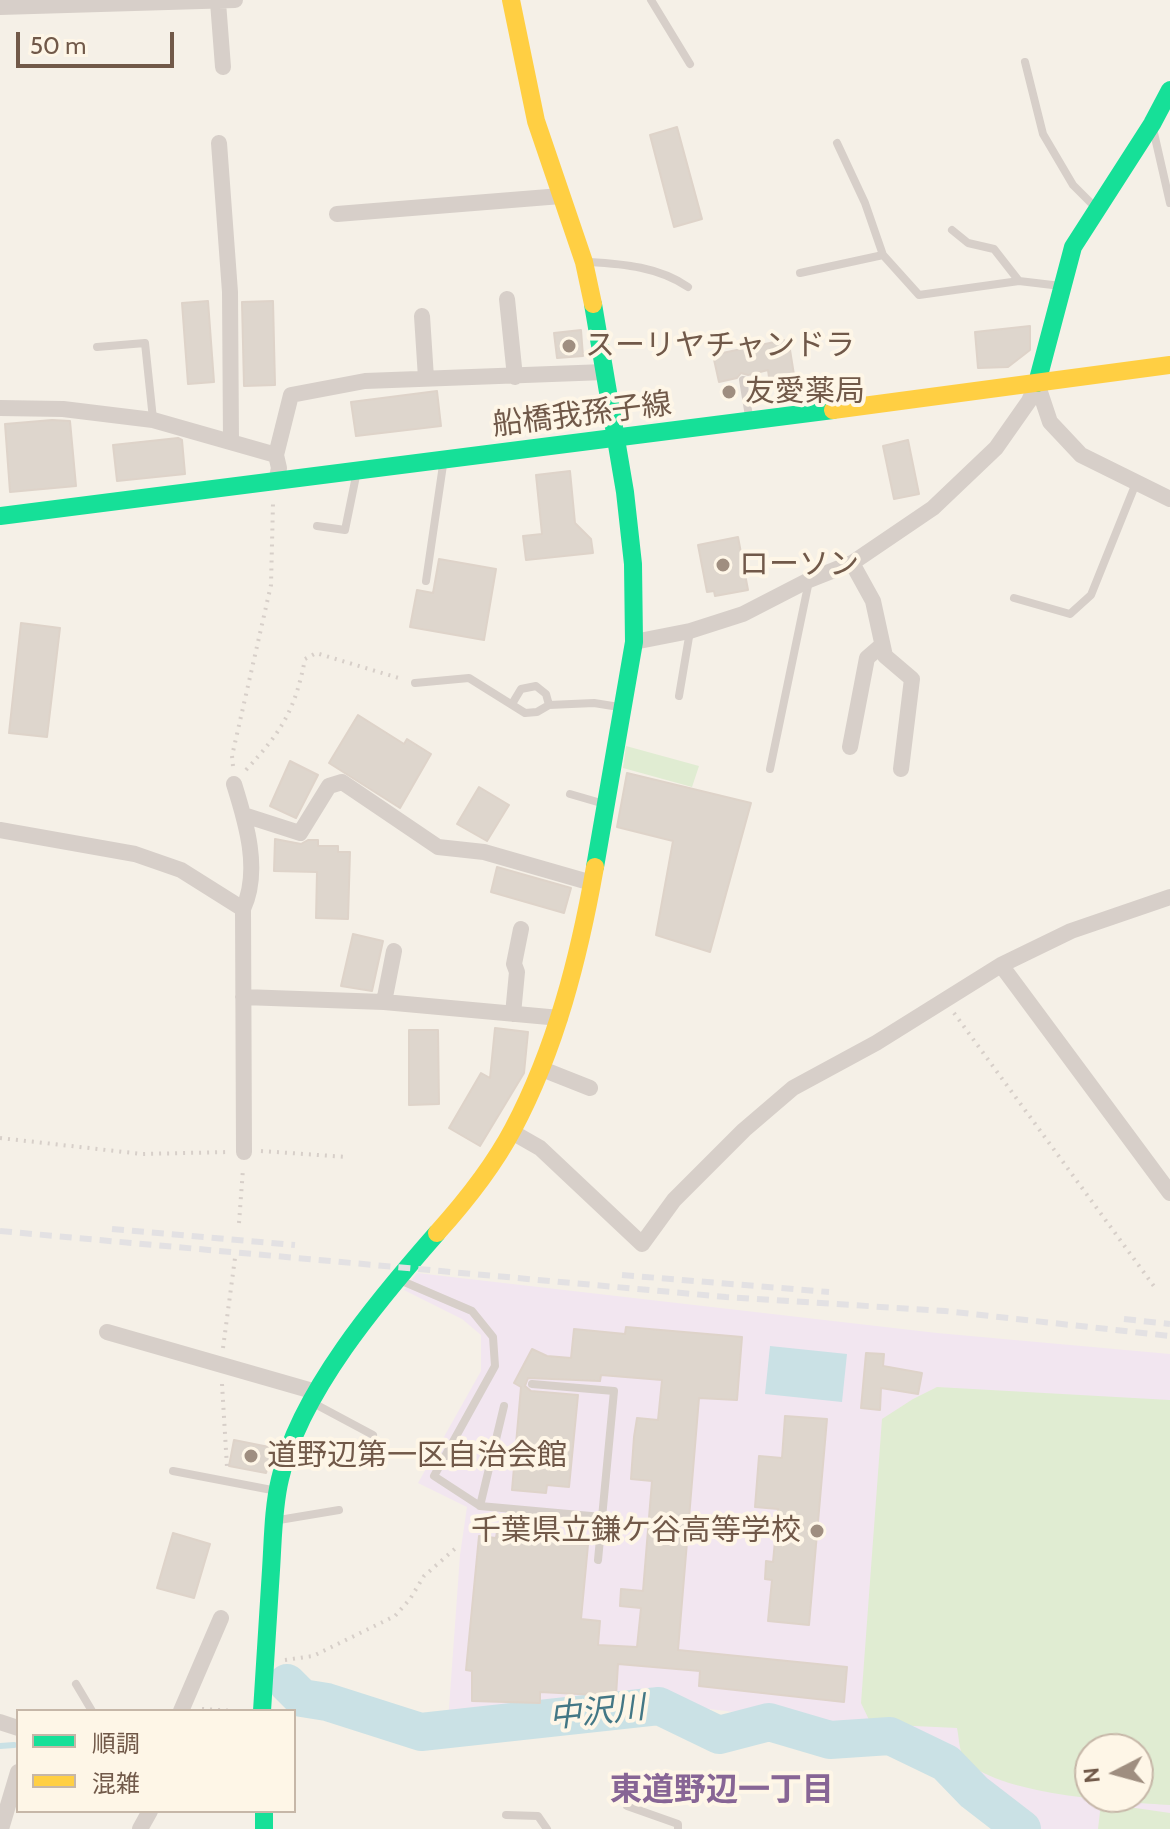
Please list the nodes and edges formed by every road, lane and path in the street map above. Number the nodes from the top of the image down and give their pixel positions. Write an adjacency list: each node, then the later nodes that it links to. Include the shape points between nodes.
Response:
1 (511, 0): 13 (street, via 536,121)
2 (651, 0): 7 (lane)
3 (219, 1): 4 (street); 8 (street)
4 (148, 2): 5 (street)
5 (0, 7)
6 (1025, 62): 15 (lane, via 1043,134 1073,185)
7 (690, 64)
8 (223, 67)
9 (1170, 90): 10 (street)
10 (1152, 124): 14 (lane); 15 (street)
11 (219, 143): 37 (street, via 230,292)
12 (837, 143): 18 (lane)
13 (561, 196): 16 (street); 19 (street)
14 (1170, 203)
15 (1098, 209): 22 (street, via 1073,247)
16 (337, 214)
17 (952, 230): 21 (lane, via 968,243 994,249)
18 (883, 255): 20 (lane); 21 (lane, via 919,295)
19 (584, 262): 23 (lane, via 670,275); 28 (street)
20 (800, 273)
21 (1019, 281): 22 (lane)
22 (1062, 286): 32 (street)
23 (688, 287)
24 (507, 299): 29 (street)
25 (422, 316): 30 (street)
26 (97, 347): 34 (lane, via 145,343)
27 (1170, 365): 32 (street, 船橋我孫子線)
28 (605, 372): 29 (street); 36 (street)
29 (515, 377): 30 (street)
30 (426, 378): 38 (street, via 365,381 291,395)
31 (743, 380): 35 (lane)
32 (1037, 383): 35 (street, 船橋我孫子線); 42 (street, via 1050,422 1081,455); 46 (street, via 996,448 933,508)
33 (0, 408): 34 (street)
34 (153, 420): 37 (street)
35 (750, 421): 36 (street, 船橋我孫子線)
36 (617, 439): 39 (street, 船橋我孫子線); 51 (street, via 633,564)
37 (231, 441): 38 (street)
38 (276, 455): 41 (street)
39 (444, 461): 40 (street, 船橋我孫子線); 48 (lane)
40 (357, 471): 41 (street, 船橋我孫子線); 45 (lane, via 345,530)
41 (276, 482): 44 (street, 船橋我孫子線); 61 (path, via 271,585 232,756)
42 (1136, 483): 43 (street); 49 (lane, via 1091,595 1070,614)
43 (1170, 499)
44 (0, 516)
45 (317, 526)
46 (852, 563): 47 (street); 52 (street, via 873,601)
47 (809, 580): 50 (street, via 743,614); 59 (lane)
48 (426, 581)
49 (1014, 598)
50 (690, 631): 51 (street); 54 (lane)
51 (634, 642): 57 (street)
52 (882, 645): 58 (street, via 867,658); 60 (street, via 885,656 912,679)
53 (415, 683): 55 (lane, via 469,678); 61 (path, via 316,653 305,659 300,687 282,728)
54 (679, 696)
55 (512, 704): 56 (lane, via 525,713); 56 (lane, via 521,689 536,686)
56 (549, 705): 57 (lane)
57 (623, 708): 63 (street)
58 (850, 747)
59 (770, 769)
60 (901, 769)
61 (234, 784): 64 (street)
62 (570, 794): 63 (lane)
63 (606, 804): 66 (street)
64 (244, 815): 66 (street, via 300,833 329,786 342,782 438,847 484,852); 68 (street, via 251,859)
65 (0, 830): 68 (street, via 135,854 181,870)
66 (592, 883): 76 (street)
67 (1170, 897): 71 (street, via 1071,931)
68 (243, 909): 72 (street)
69 (521, 929): 75 (street)
70 (394, 951): 74 (street)
71 (1001, 965): 73 (street); 83 (street)
72 (243, 997): 74 (street); 81 (street)
73 (944, 999): 79 (street, via 793,1088 674,1200 642,1244 540,1148); 86 (path)
74 (384, 1002): 75 (street)
75 (513, 1014): 76 (street)
76 (560, 1018): 77 (street)
77 (542, 1069): 78 (street); 79 (street)
78 (590, 1088)
79 (512, 1132): 85 (street, via 457,1211)
80 (0, 1138): 81 (path, via 142,1154)
81 (244, 1152): 82 (path); 84 (path)
82 (347, 1157)
83 (1170, 1193)
84 (239, 1223)
85 (397, 1279): 89 (street); 94 (lane, via 472,1311 493,1337 495,1366 434,1476)
86 (1156, 1289)
87 (107, 1332): 89 (street)
88 (532, 1384): 96 (lane, via 614,1391)
89 (313, 1397): 91 (lane); 93 (street, via 294,1435)
90 (504, 1406): 94 (lane)
91 (373, 1435)
92 (173, 1471): 93 (lane)
93 (278, 1491): 97 (street)
94 (480, 1506): 96 (lane)
95 (339, 1510): 97 (lane)
96 (602, 1517): 99 (lane)
97 (274, 1521): 105 (street)
98 (457, 1547): 101 (path, via 424,1576 395,1616 313,1656)
99 (598, 1560)
100 (221, 1618): 104 (street)
101 (284, 1660)
102 (76, 1684): 103 (lane)
103 (91, 1709)
104 (182, 1709)
105 (262, 1709)
106 (16, 1779): 109 (street)
107 (627, 1806): 111 (lane, via 678,1824)
108 (506, 1815): 110 (lane, via 538,1816)
109 (1, 1829)
110 (547, 1829)
111 (678, 1829)

